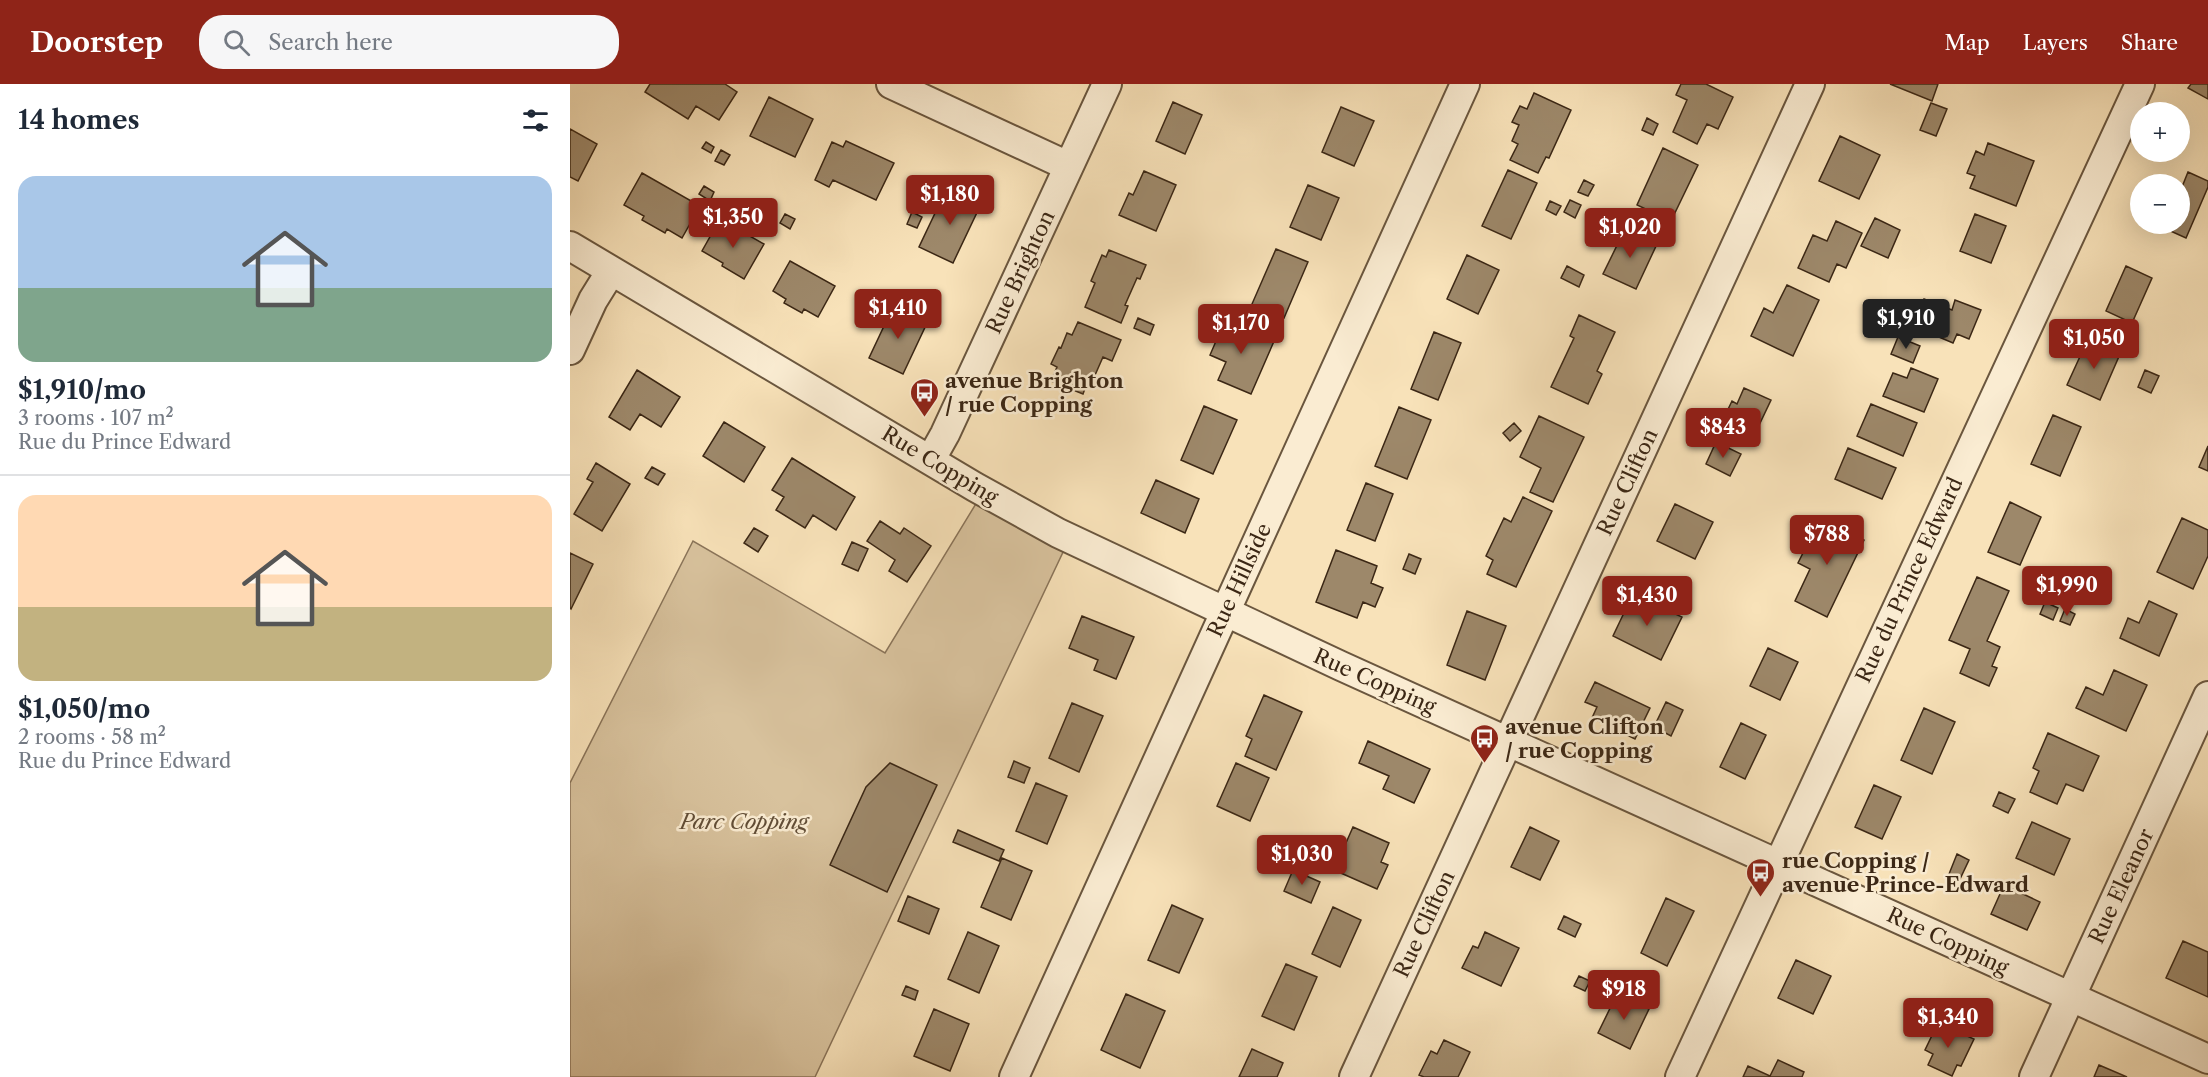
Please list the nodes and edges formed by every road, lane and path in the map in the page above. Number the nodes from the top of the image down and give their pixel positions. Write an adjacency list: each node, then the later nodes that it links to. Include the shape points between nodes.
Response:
1 (891, 84): 6 (street)
2 (1107, 84): 6 (street, Rue Brighton)
3 (1465, 84): 11 (street, Rue Hillside)
4 (1810, 84): 13 (street, Rue Clifton)
5 (2140, 84): 14 (street, Rue du Prince Edward)
6 (1068, 166): 10 (street, Rue Brighton)
7 (570, 246): 8 (street, Rue Copping)
8 (611, 271): 9 (street); 10 (street, Rue Copping)
9 (570, 350)
10 (931, 459): 11 (street, Rue Copping, via 1058,534)
11 (1224, 613): 13 (street, Rue Copping); 17 (street, Rue Hillside)
12 (2208, 696): 15 (street, Rue Eleanor)
13 (1508, 741): 14 (street, Rue Copping); 18 (street, Rue Clifton)
14 (1778, 863): 15 (street, Rue Copping); 19 (street, Rue du Prince Edward)
15 (2070, 996): 16 (street, Rue Copping); 20 (street, Rue Eleanor)
16 (2208, 1059)
17 (1014, 1077)
18 (1354, 1077)
19 (1680, 1077)
20 (2034, 1077)

